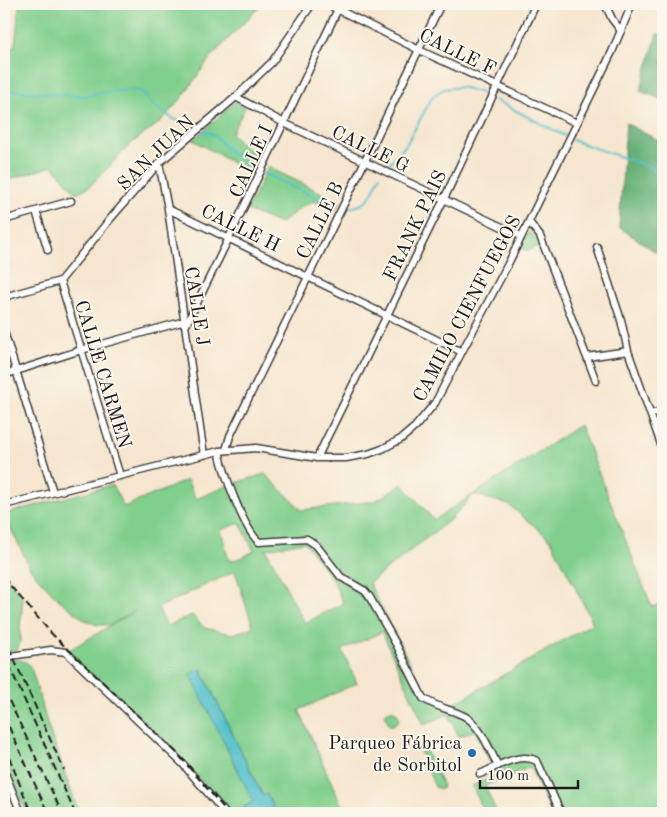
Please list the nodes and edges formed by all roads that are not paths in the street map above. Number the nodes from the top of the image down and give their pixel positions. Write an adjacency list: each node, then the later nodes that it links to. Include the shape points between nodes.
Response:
1 (312, 4): 11 (street, SAN JUAN, via 272,62)
2 (327, 4): 7 (street, CALLE F)
3 (441, 4): 9 (street, CALLE B)
4 (536, 4): 10 (street, FRANK PAIS)
5 (605, 4): 8 (street)
6 (632, 4): 8 (street, CAMILO CIENFUEGOS)
7 (338, 9): 9 (street, CALLE F); 12 (street, CALLE I)
8 (621, 31): 13 (street, CAMILO CIENFUEGOS)
9 (419, 50): 10 (street, CALLE F); 14 (street, CALLE B)
10 (497, 86): 13 (street, CALLE F); 16 (street, FRANK PAIS)
11 (236, 97): 12 (street, CALLE G); 15 (street, SAN JUAN)
12 (284, 123): 14 (street, CALLE G); 23 (street, CALLE I)
13 (577, 123): 21 (street, CAMILO CIENFUEGOS)
14 (366, 161): 16 (street, CALLE G); 26 (street, CALLE B)
15 (159, 163): 18 (street, CALLE J); 27 (street, SAN JUAN)
16 (444, 200): 22 (street, CALLE G); 29 (street, FRANK PAIS)
17 (71, 201): 19 (street)
18 (168, 209): 23 (street, CALLE H); 30 (street, CALLE J)
19 (36, 211): 20 (street); 25 (street)
20 (4, 220)
21 (529, 222): 22 (street, CAMILO CIENFUEGOS); 35 (street, via 540,236)
22 (521, 236): 34 (street, CAMILO CIENFUEGOS)
23 (230, 238): 26 (street, CALLE H); 30 (street, CALLE I)
24 (598, 247): 33 (street)
25 (48, 250)
26 (308, 276): 29 (street, CALLE H); 42 (street, CALLE B)
27 (60, 281): 28 (street); 32 (street, CALLE CARMEN)
28 (4, 297)
29 (386, 314): 34 (street, CALLE H); 44 (street, FRANK PAIS)
30 (185, 323): 32 (street); 43 (street, CALLE J)
31 (4, 331): 36 (street)
32 (81, 350): 36 (street); 45 (street, CALLE CARMEN)
33 (628, 351): 35 (street); 40 (street)
34 (462, 352): 44 (street, CAMILO CIENFUEGOS, via 435,403 401,439 368,454)
35 (587, 357): 38 (street)
36 (16, 371): 37 (street); 46 (street)
37 (4, 375)
38 (596, 381)
39 (663, 410): 40 (street)
40 (651, 414): 41 (street)
41 (663, 450)
42 (222, 451): 43 (street, CAMILO CIENFUEGOS); 44 (street, CAMILO CIENFUEGOS, via 256,448); 49 (street, via 229,485 255,539 259,542 307,539 316,544 341,577 370,596 423,698 471,722)
43 (204, 455): 45 (street, CAMILO CIENFUEGOS)
44 (316, 458)
45 (120, 476): 46 (street, CAMILO CIENFUEGOS)
46 (53, 492): 47 (street, CAMILO CIENFUEGOS)
47 (4, 505)
48 (4, 657): 53 (street, via 51,650 66,652 176,757)
49 (498, 766): 51 (street); 54 (street, via 523,757 538,761)
50 (4, 771): 52 (street)
51 (480, 774)
52 (21, 813)
53 (225, 813)
54 (561, 813)

